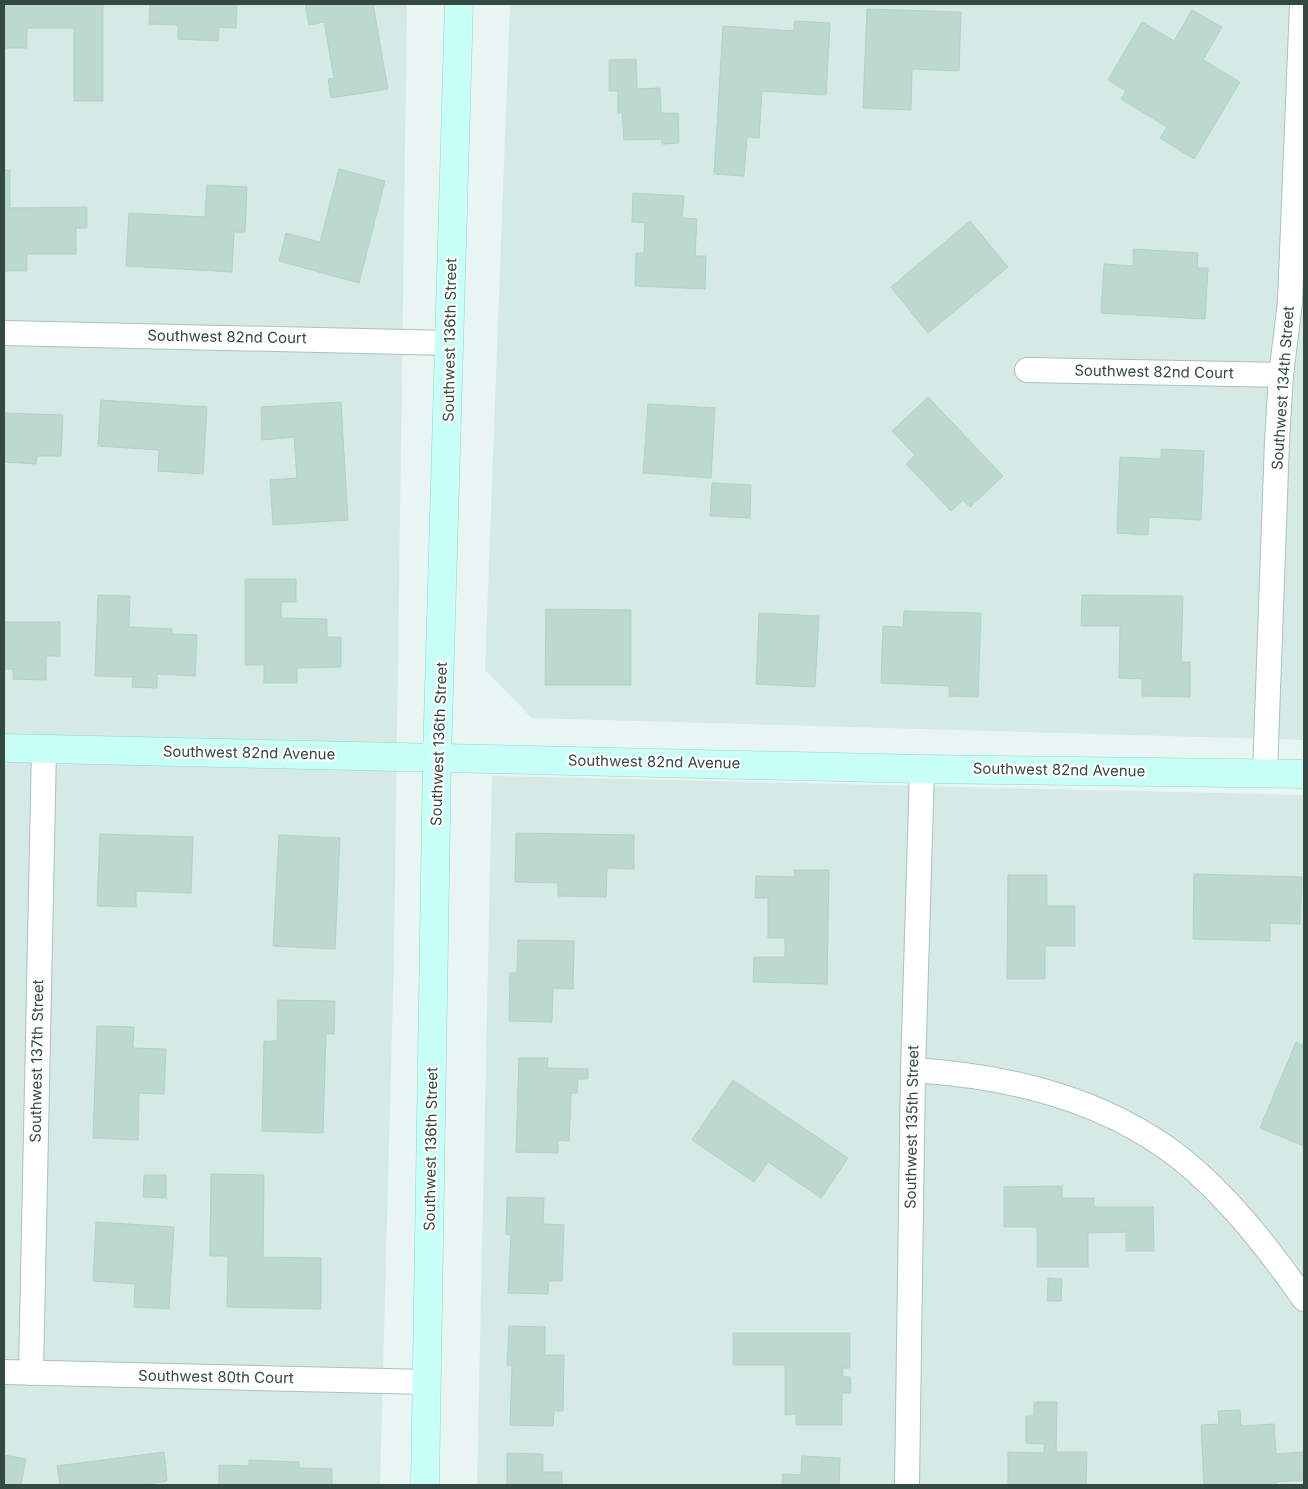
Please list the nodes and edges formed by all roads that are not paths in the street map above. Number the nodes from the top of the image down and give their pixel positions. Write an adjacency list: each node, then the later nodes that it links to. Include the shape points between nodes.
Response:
1 (458, 4): 4 (street, Southwest 136th Street)
2 (1302, 4): 6 (street, Southwest 134th Street, via 1290,302)
3 (4, 333): 4 (street, Southwest 82nd Court)
4 (450, 343): 9 (street, Southwest 136th Street)
5 (1027, 370): 6 (street, Southwest 82nd Court)
6 (1281, 375): 11 (street, Southwest 134th Street)
7 (4, 748): 8 (street, Southwest 82nd Avenue)
8 (44, 749): 9 (street, Southwest 82nd Avenue); 16 (street, Southwest 137th Street)
9 (437, 757): 10 (street, Southwest 82nd Avenue); 17 (street, Southwest 136th Street)
10 (922, 769): 11 (street, Southwest 82nd Avenue); 13 (street, Southwest 135th Street)
11 (1265, 773): 12 (street, Southwest 82nd Avenue)
12 (1304, 774)
13 (913, 1070): 14 (street, via 989,1078 1047,1091 1095,1108 1143,1133 1179,1158 1233,1209); 19 (street, Southwest 135th Street)
14 (1304, 1299)
15 (4, 1372): 16 (street, Southwest 80th Court)
16 (31, 1373): 17 (street, Southwest 80th Court)
17 (428, 1382): 18 (street, Southwest 136th Street)
18 (425, 1485)
19 (908, 1485)

